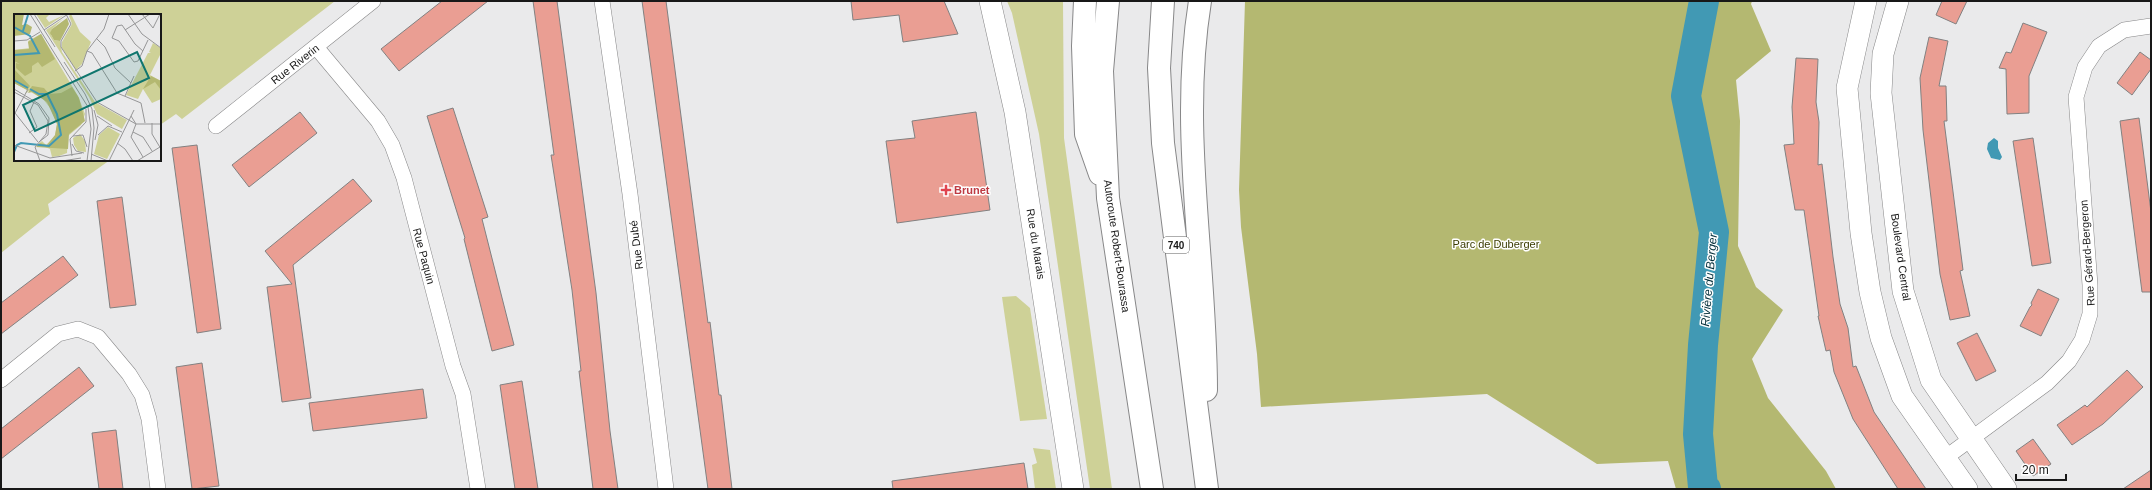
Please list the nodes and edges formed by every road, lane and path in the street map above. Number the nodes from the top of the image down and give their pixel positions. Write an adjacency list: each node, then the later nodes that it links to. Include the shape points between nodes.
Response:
1 (373, 1): 11 (street, Rue Riverin)
2 (602, 1): 20 (street, Rue Dubé, via 630,194)
3 (990, 1): 21 (street, Rue du Marais, via 1015,112)
4 (1085, 1): 13 (highway, via 1083,68 1086,134)
5 (1108, 1): 13 (highway, Autoroute Robert-Bourassa, via 1102,71)
6 (1163, 1): 17 (highway, 740, via 1159,68 1163,143)
7 (1200, 1): 17 (highway, via 1192,94 1192,153 1206,345)
8 (1866, 1): 16 (street, via 1847,88 1861,233 1870,292 1881,338 1902,396)
9 (1898, 1): 15 (street, Boulevard Central, via 1882,54 1880,93 1903,291 1931,380)
10 (2151, 26): 15 (street, Rue Gérard-Bergeron, via 2124,30 2099,46 2085,67 2076,97 2090,285 2090,314 2082,340 2069,361 2047,383)
11 (316, 47): 12 (street, Rue Riverin); 19 (street, Rue Paquin, via 378,120 392,145 404,178 453,366 463,394)
12 (216, 126)
13 (1108, 198): 22 (highway, Autoroute Robert-Bourassa)
14 (1, 380): 18 (street, via 58,334 78,329 98,337 129,374 142,395 149,419)
15 (1970, 438): 16 (street, Rue Gérard-Bergeron); 24 (street, Boulevard Central)
16 (1945, 458): 23 (street)
17 (1206, 488)
18 (158, 489)
19 (478, 489)
20 (666, 489)
21 (1073, 489)
22 (1152, 489)
23 (1967, 489)
24 (2006, 489)

